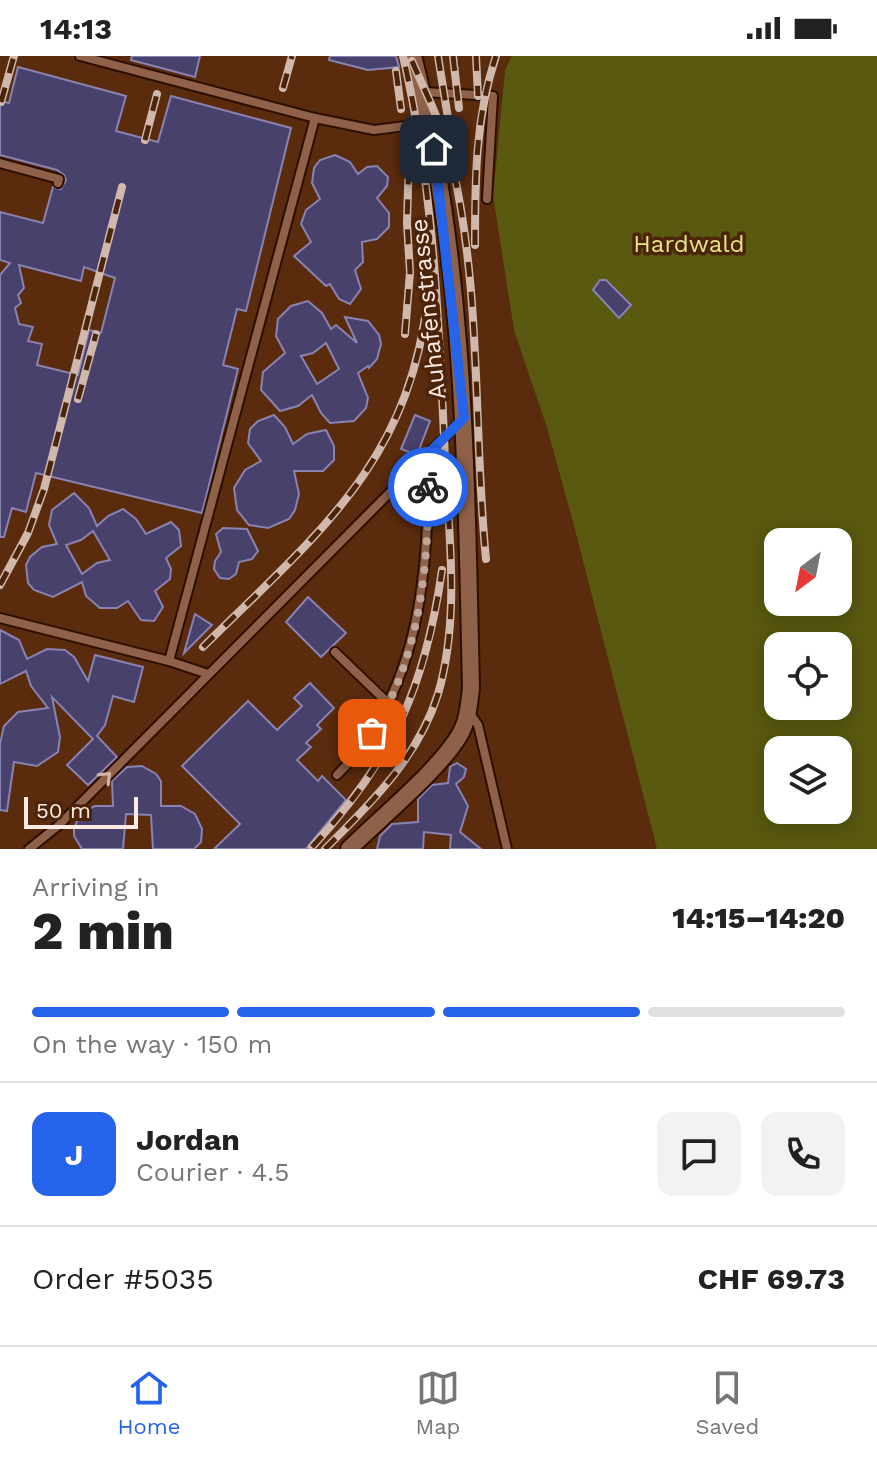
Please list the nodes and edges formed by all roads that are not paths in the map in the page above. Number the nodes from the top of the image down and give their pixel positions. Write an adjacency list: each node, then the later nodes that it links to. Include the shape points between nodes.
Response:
1 (80, 56): 4 (lane)
2 (413, 56): 3 (street, Auhafenstrasse)
3 (424, 92): 5 (street, Auhafenstrasse); 8 (lane, via 493,96)
4 (315, 118): 5 (lane, via 374,130); 13 (lane)
5 (430, 123): 9 (street, Auhafenstrasse)
6 (0, 163): 7 (lane, via 59,179)
7 (58, 183)
8 (487, 199)
9 (464, 418): 10 (lane); 16 (street, Auhafenstrasse)
10 (428, 454): 14 (lane); 15 (lane, via 424,580 407,659)
11 (0, 618): 13 (lane)
12 (335, 652): 15 (lane)
13 (169, 661): 14 (lane)
14 (208, 674): 18 (lane, one-way to 14)
15 (389, 704): 17 (lane, via 358,754)
16 (469, 711): 19 (street, Auhafenstrasse, via 447,753); 20 (lane, via 478,725)
17 (337, 775)
18 (29, 849)
19 (349, 849)
20 (507, 849)

